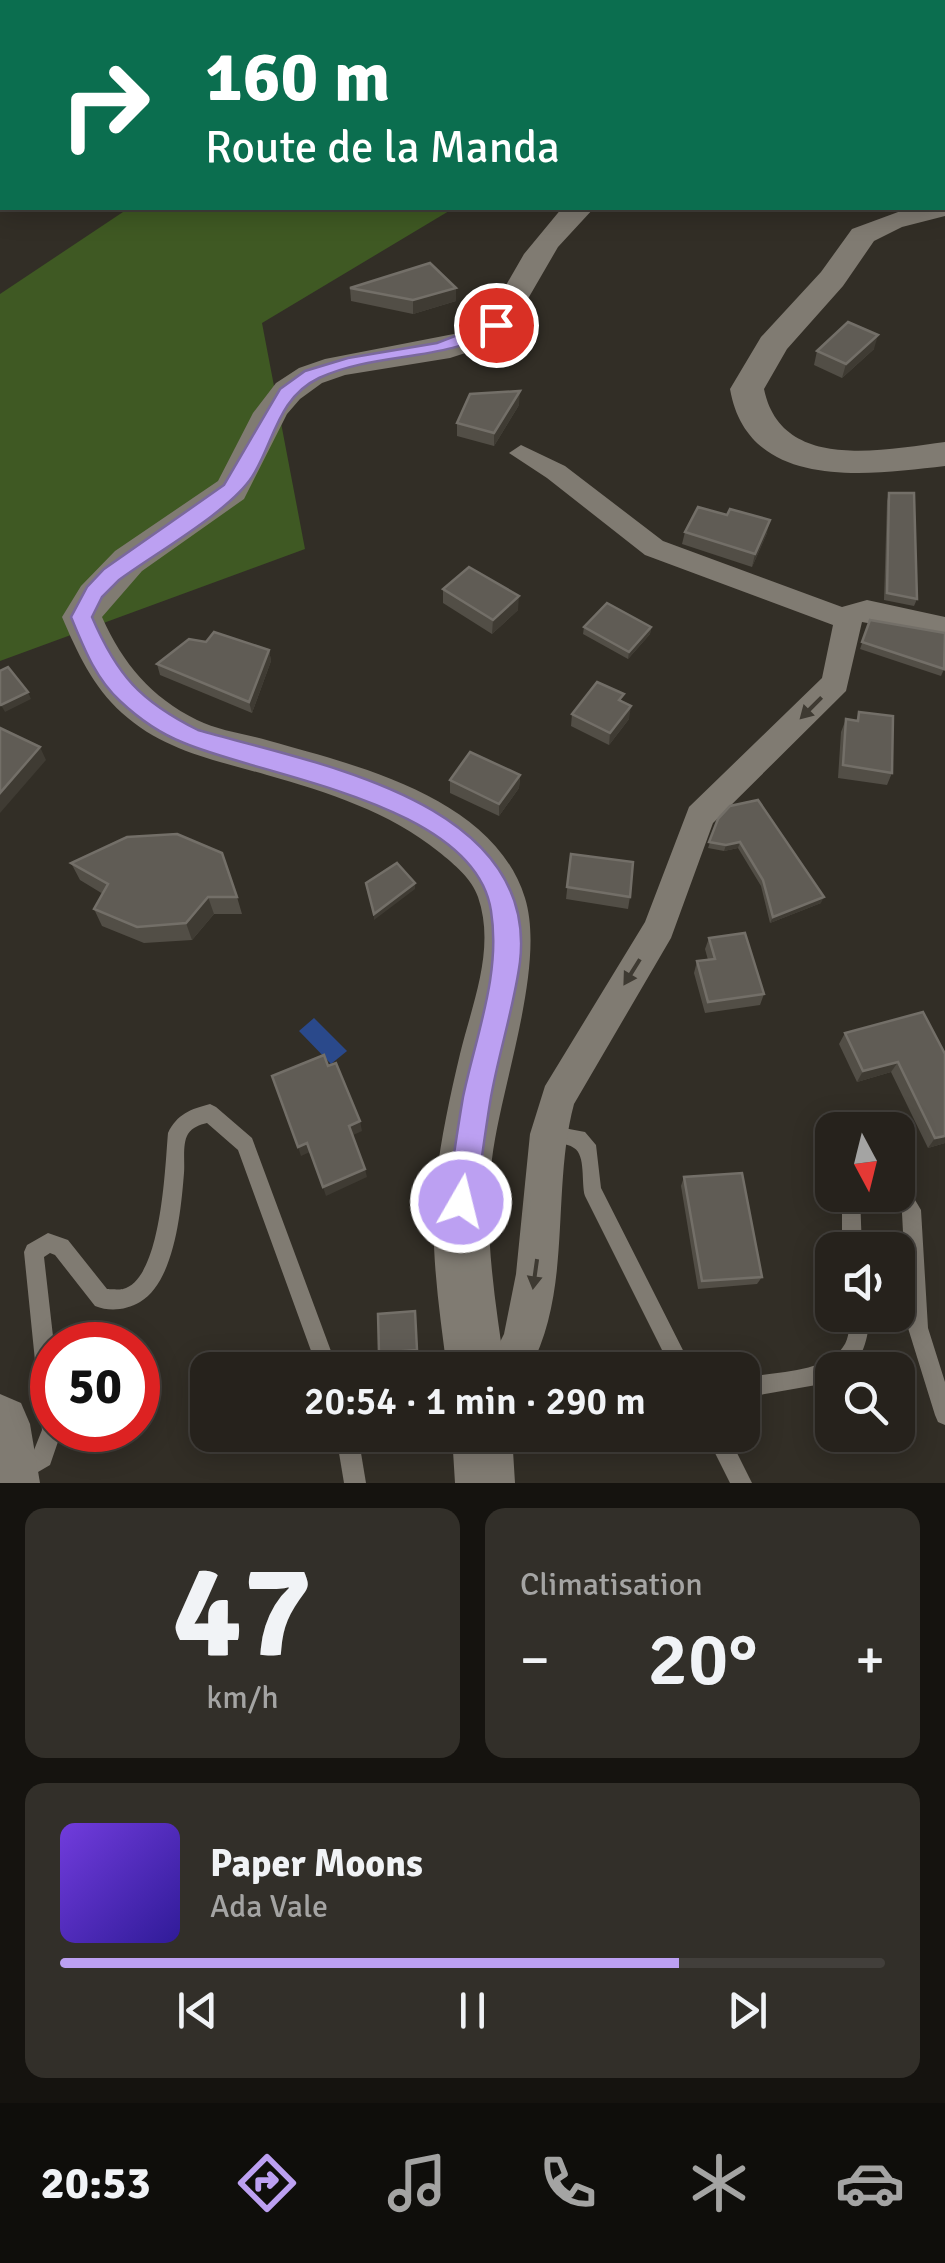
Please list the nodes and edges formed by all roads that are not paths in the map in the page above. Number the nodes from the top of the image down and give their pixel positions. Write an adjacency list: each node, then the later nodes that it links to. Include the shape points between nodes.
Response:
1 (578, 210): 11 (main road, via 557,228 496,325 439,348 312,375 286,393 231,490 112,574 82,617 101,664 127,695 169,726 424,814 475,855 495,882 508,959 461,1202)
2 (934, 210): 4 (main road, via 862,235 773,344 747,389 754,419 774,440 805,455 848,462)
3 (521, 453): 5 (street, via 654,548)
4 (945, 454)
5 (848, 620): 6 (street, via 867,610); 7 (street, one-way to 7, via 836,683 700,816 659,928 581,1053)
6 (945, 627)
7 (548, 1134): 12 (street, one-way to 12, via 536,1274); 13 (lane, via 578,1138 589,1151 592,1189)
8 (911, 1212): 15 (lane, via 918,1328)
9 (861, 1332): 14 (lane, via 842,1367)
10 (321, 1352): 19 (lane, via 245,1144 210,1113 200,1114 177,1133 158,1267 145,1286 128,1298 102,1299 61,1248 48,1244 34,1252 52,1430 42,1458)
11 (474, 1352)
12 (516, 1352)
13 (674, 1352)
14 (760, 1384)
15 (945, 1415)
16 (350, 1452): 20 (lane)
17 (483, 1452): 21 (main road)
18 (726, 1452): 22 (lane)
19 (6, 1462)
20 (355, 1483)
21 (485, 1483)
22 (741, 1483)

